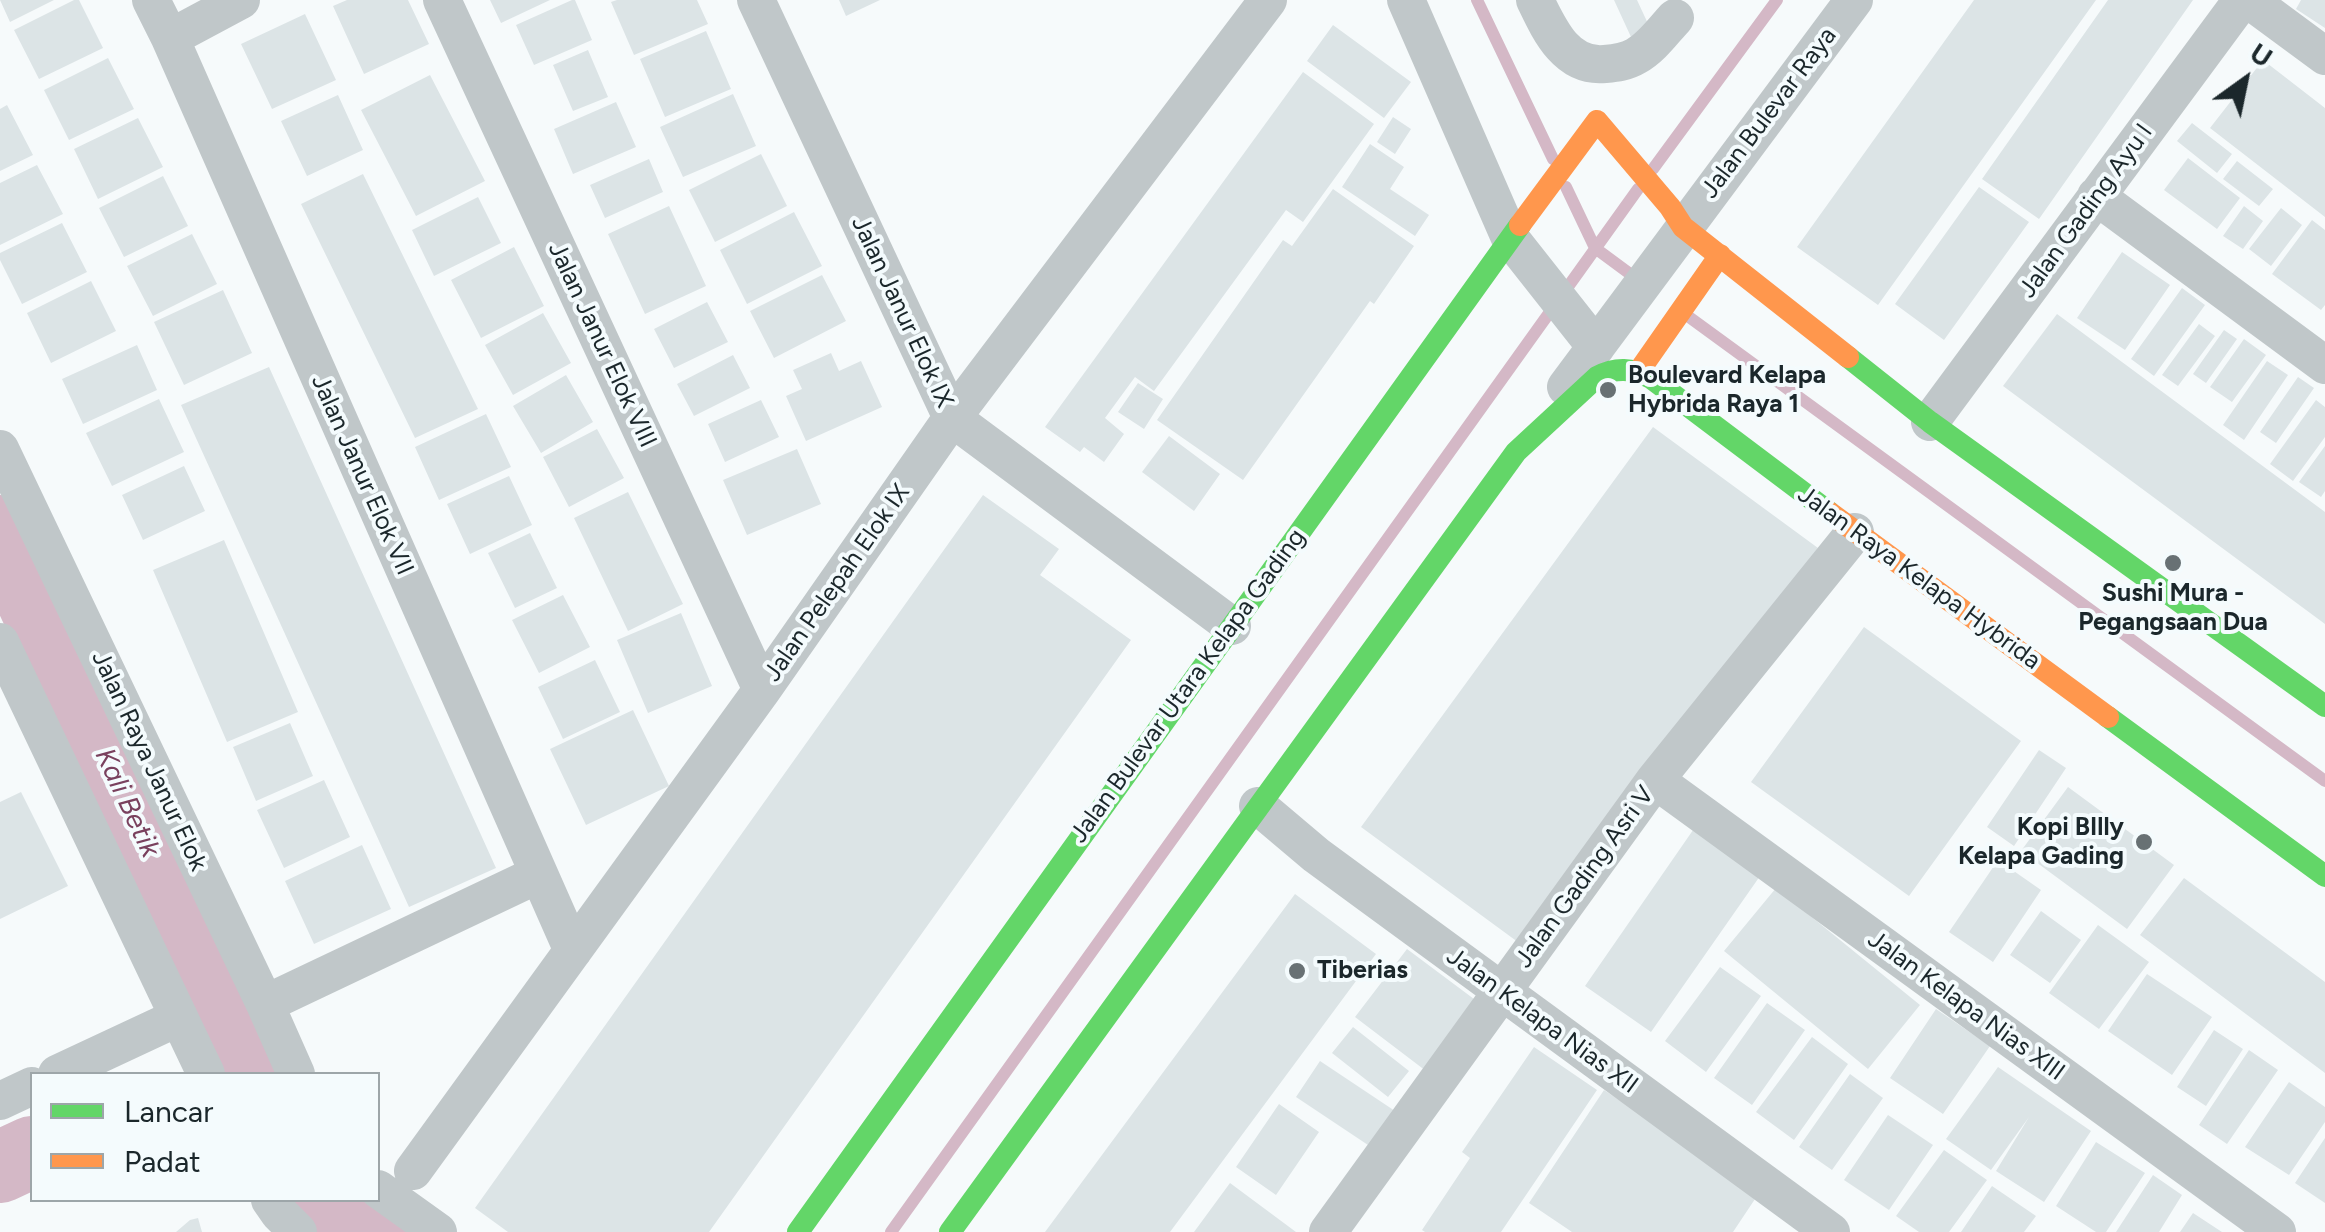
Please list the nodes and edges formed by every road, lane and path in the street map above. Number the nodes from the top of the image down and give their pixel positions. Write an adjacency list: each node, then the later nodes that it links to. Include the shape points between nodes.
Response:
1 (151, 0): 11 (street, Jalan Janur Elok VII)
2 (242, 0): 11 (street)
3 (442, 0): 28 (street, Jalan Janur Elok VIII)
4 (756, 0): 21 (street, Jalan Janur Elok IX)
5 (1268, 0): 21 (street, Jalan Pelepah Elok IX)
6 (1406, 0): 16 (street)
7 (1535, 0): 10 (street, via 1566,51 1597,65 1635,57)
8 (1854, 0): 15 (street, Jalan Bulevar Raya)
9 (2245, 0): 12 (street); 14 (street, Jalan Gading Ayu I)
10 (1681, 9): 13 (street)
11 (170, 38): 33 (street, Jalan Janur Elok VII)
12 (2325, 56)
13 (1596, 133): 15 (main road); 16 (main road, Jalan Bulevar Utara Kelapa Gading)
14 (2096, 196): 19 (street); 22 (street, Jalan Gading Ayu I)
15 (1674, 227): 17 (main road); 18 (street)
16 (1521, 238): 18 (street); 26 (main road, Jalan Bulevar Utara Kelapa Gading)
17 (1720, 255): 20 (main road); 22 (main road)
18 (1594, 335): 24 (street)
19 (2325, 366)
20 (1639, 371): 24 (main road, via 1596,377); 25 (main road, Jalan Raya Kelapa Hybrida)
21 (952, 418): 26 (street, Jalan Janur Elok IX); 28 (street, Jalan Pelepah Elok IX)
22 (1930, 422): 30 (main road)
23 (0, 449): 37 (street, Jalan Raya Janur Elok)
24 (1516, 452): 32 (main road)
25 (1855, 532): 31 (street, Jalan Gading Asri V); 34 (main road, Jalan Raya Kelapa Hybrida)
26 (1232, 626): 50 (main road, Jalan Bulevar Utara Kelapa Gading)
27 (0, 642): 29 (street)
28 (762, 690): 35 (street, Jalan Pelepah Elok IX)
29 (10, 692): 38 (street)
30 (2325, 706)
31 (1655, 780): 36 (street, Jalan Gading Asri V); 53 (street, Jalan Kelapa Nias XIII)
32 (1258, 806): 36 (street, Jalan Kelapa Nias XII); 51 (main road)
33 (539, 874): 35 (street, Jalan Janur Elok VII); 37 (street)
34 (2325, 876)
35 (573, 951): 44 (street, Jalan Pelepah Elok IX)
36 (1502, 992): 47 (street, Jalan Gading Asri V); 52 (street, Jalan Kelapa Nias XII)
37 (265, 1004): 41 (street, Jalan Raya Janur Elok)
38 (182, 1023): 39 (street); 40 (street)
39 (62, 1072)
40 (205, 1072)
41 (295, 1072)
42 (30, 1087): 43 (street)
43 (0, 1101)
44 (413, 1171)
45 (380, 1190): 49 (street)
46 (271, 1202): 48 (street)
47 (1336, 1229)
48 (298, 1232)
49 (438, 1232)
50 (798, 1232)
51 (950, 1232)
52 (1830, 1232)
53 (2277, 1232)

